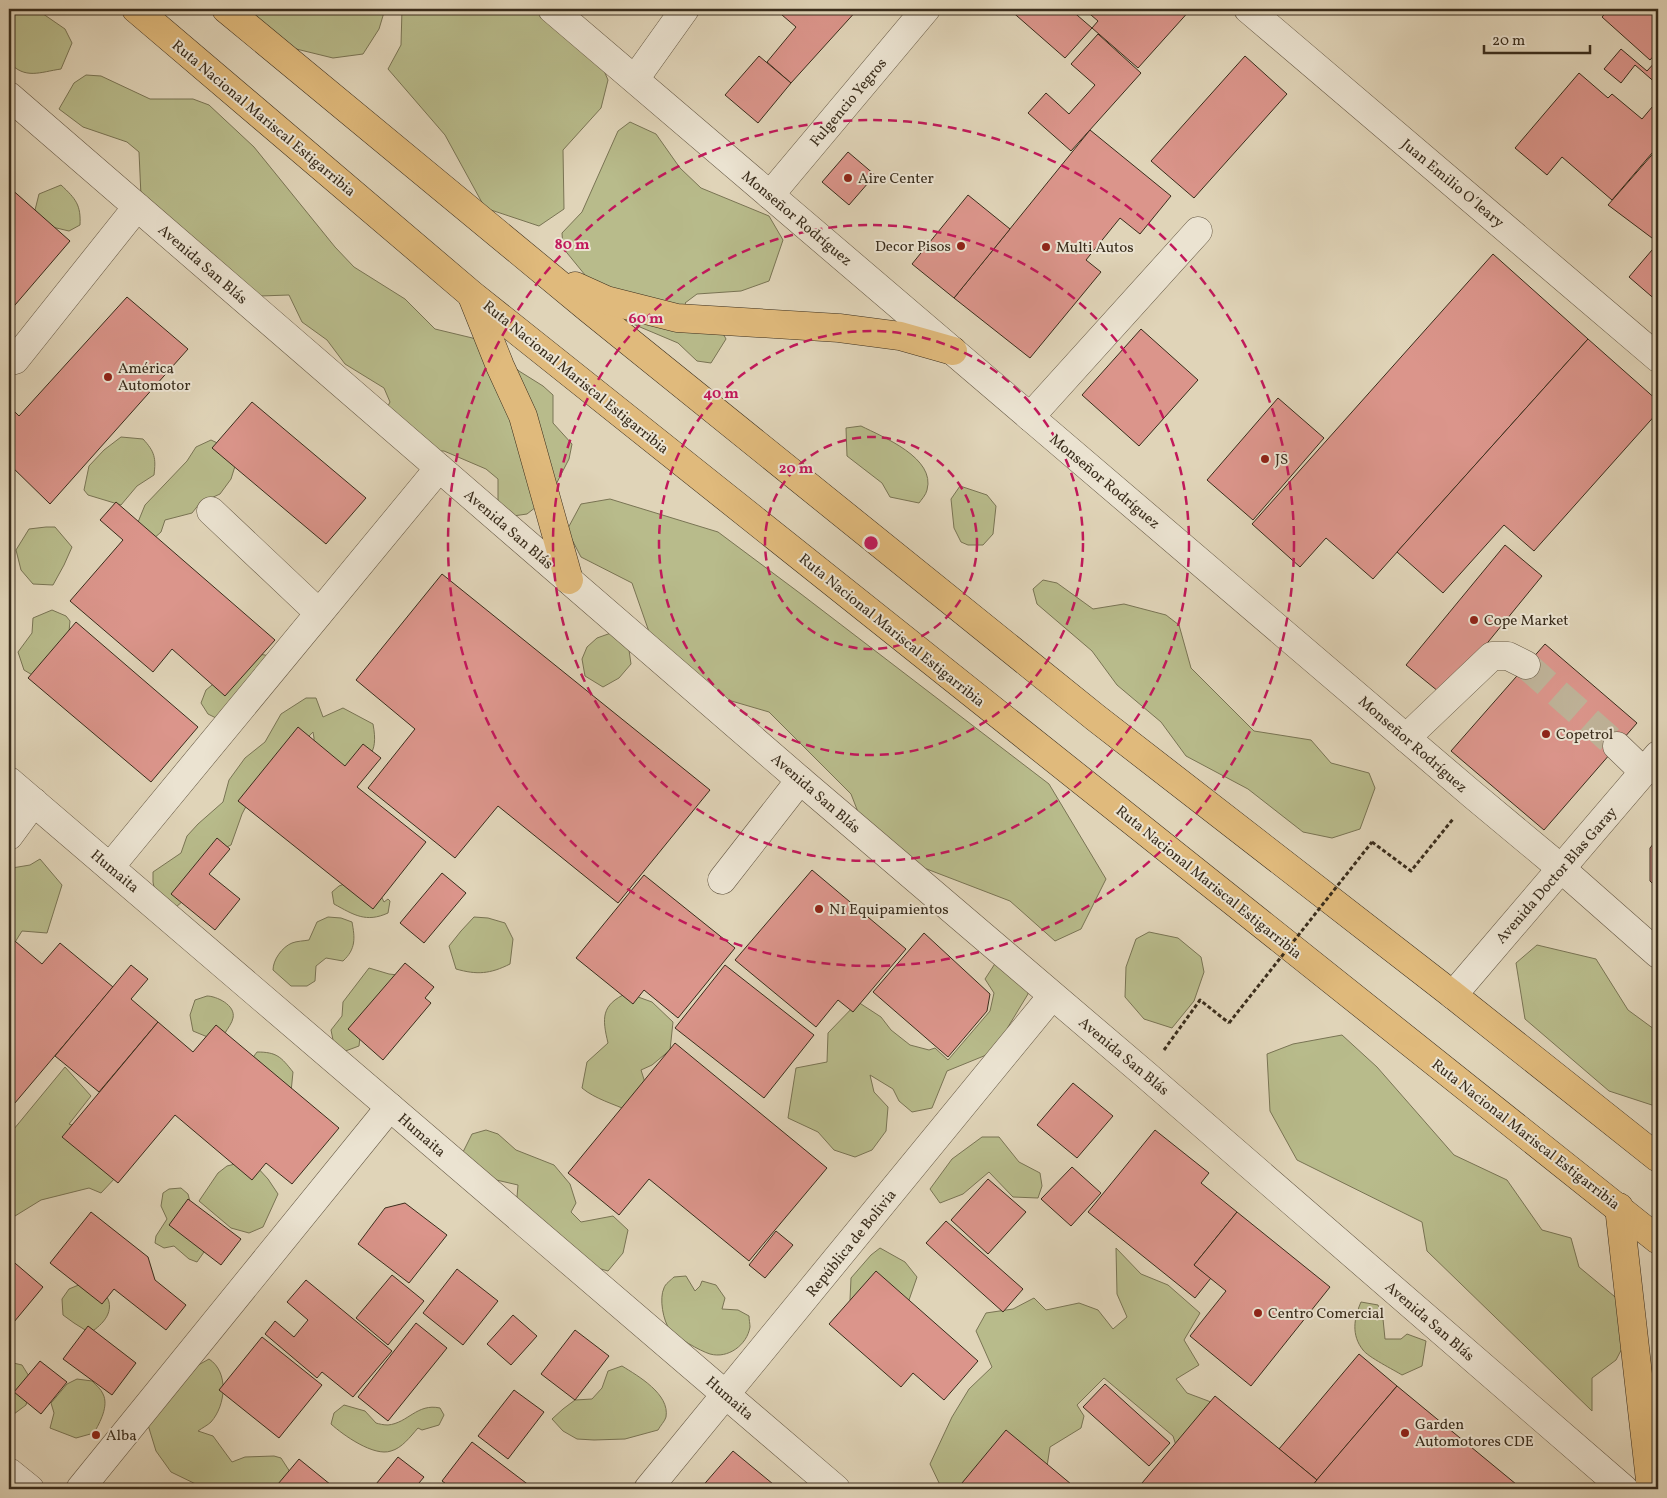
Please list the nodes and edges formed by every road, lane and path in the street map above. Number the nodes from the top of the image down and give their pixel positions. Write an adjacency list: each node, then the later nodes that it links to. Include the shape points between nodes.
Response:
1 (136, 9): 13 (highway, Ruta Nacional Mariscal Estigarribia)
2 (226, 9): 12 (highway)
3 (552, 9): 7 (street, Monseñor Rodríguez)
4 (685, 9): 7 (street)
5 (926, 9): 9 (street, Fulgencio Yegros)
6 (1248, 9): 15 (street, Juan Emilio O´leary)
7 (635, 80): 9 (street, Monseñor Rodríguez)
8 (9, 96): 10 (street, Avenida San Blás)
9 (770, 195): 14 (street, Monseñor Rodríguez)
10 (137, 207): 16 (street); 18 (street, Avenida San Blás)
11 (1198, 231): 17 (street)
12 (545, 274): 14 (highway, via 606,300 677,318 839,328 900,336); 35 (highway, via 1082,706)
13 (471, 294): 20 (highway, via 523,416); 40 (highway, Ruta Nacional Mariscal Estigarribia)
14 (952, 351): 17 (street, Monseñor Rodríguez)
15 (1658, 358)
16 (15, 360)
17 (1030, 417): 23 (street, Monseñor Rodríguez)
18 (439, 468): 20 (street, Avenida San Blás); 21 (street)
19 (211, 512): 21 (street)
20 (569, 580): 27 (street, Avenida San Blás)
21 (319, 613): 31 (street)
22 (1526, 665): 23 (street, via 1508,656 1492,656)
23 (1406, 738): 28 (street, Monseñor Rodríguez)
24 (1617, 746): 25 (street)
25 (1651, 764): 32 (street, Avenida Doctor Blas Garay)
26 (9, 780): 29 (street, Humaita)
27 (800, 780): 33 (street); 36 (street, Avenida San Blás)
28 (1473, 795): 32 (street, Monseñor Rodríguez); 37 (path, bridge, via 1411,871 1372,842 1229,1023 1200,1000)
29 (34, 802): 30 (street); 31 (street, Humaita)
30 (9, 836)
31 (110, 867): 38 (street, Humaita)
32 (1561, 869): 34 (street, Monseñor Rodríguez); 35 (street, Avenida Doctor Blas Garay)
33 (722, 880)
34 (1658, 954)
35 (1453, 995): 39 (highway)
36 (1052, 996): 37 (street, Avenida San Blás); 42 (street, República de Bolivia)
37 (1146, 1075): 48 (street, Avenida San Blás)
38 (390, 1107): 42 (street, Humaita); 45 (street)
39 (1658, 1158)
40 (1619, 1207): 41 (highway, Ruta Nacional Mariscal Estigarribia); 49 (highway)
41 (1658, 1240)
42 (726, 1395): 46 (street, República de Bolivia); 47 (street, Humaita)
43 (9, 1472): 44 (street)
44 (30, 1489)
45 (80, 1489)
46 (648, 1489)
47 (836, 1489)
48 (1624, 1489)
49 (1651, 1489)

